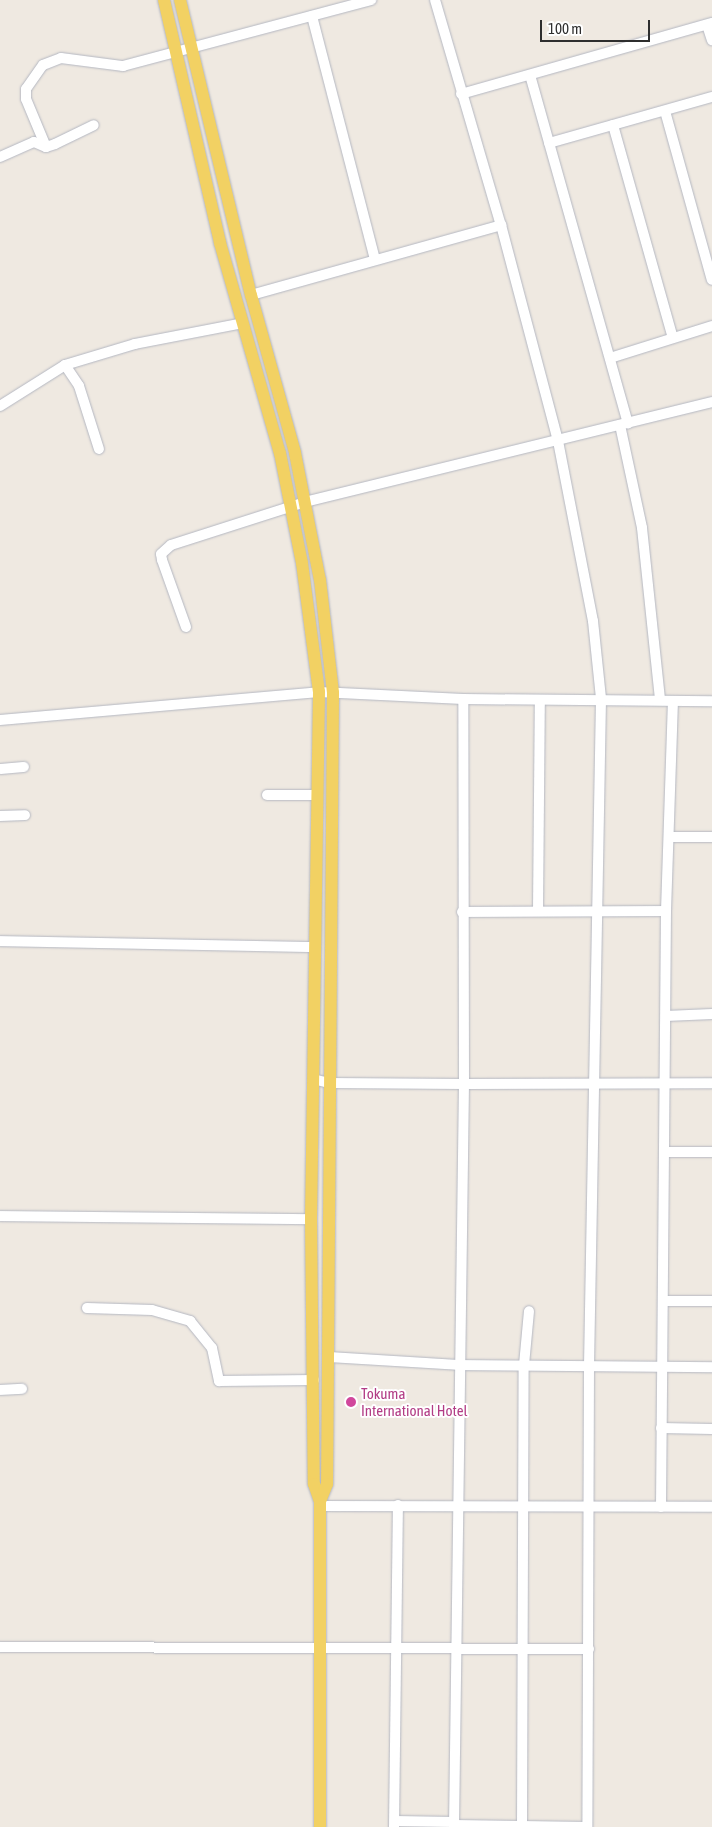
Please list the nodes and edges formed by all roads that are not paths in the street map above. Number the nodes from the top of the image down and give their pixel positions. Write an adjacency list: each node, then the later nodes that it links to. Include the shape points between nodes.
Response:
1 (164, 0): 9 (main road)
2 (180, 0): 8 (main road)
3 (371, 0): 5 (street)
4 (434, 0): 11 (street)
5 (312, 16): 8 (street); 20 (street)
6 (710, 24): 7 (street); 10 (street)
7 (712, 40)
8 (192, 51): 9 (street); 22 (main road)
9 (178, 54): 17 (street, via 123,66 61,58 43,65 26,89 26,99); 23 (main road, via 220,243)
10 (530, 75): 11 (street); 16 (street)
11 (461, 94): 19 (street)
12 (712, 97): 13 (street)
13 (665, 111): 15 (street); 21 (street)
14 (94, 125): 17 (street)
15 (613, 125): 16 (street); 25 (street)
16 (549, 143): 26 (street)
17 (46, 147): 18 (street, via 34,142)
18 (0, 158)
19 (501, 225): 20 (street); 31 (street)
20 (376, 259): 22 (street)
21 (712, 280)
22 (251, 295): 33 (main road)
23 (243, 323): 27 (street, via 135,344); 34 (main road)
24 (712, 326): 25 (street)
25 (673, 338): 26 (street)
26 (610, 358): 30 (street)
27 (65, 365): 29 (street); 32 (street, via 79,386)
28 (712, 402): 30 (street)
29 (0, 406)
30 (624, 424): 31 (street); 41 (street, via 642,528)
31 (558, 441): 33 (street); 39 (street, via 593,621)
32 (100, 449)
33 (305, 502): 34 (street); 37 (main road, via 320,580)
34 (291, 506): 35 (street, via 165,548 162,560); 36 (main road)
35 (186, 627)
36 (319, 692): 37 (street); 44 (street); 48 (main road)
37 (334, 693): 38 (street); 63 (main road)
38 (463, 699): 40 (street); 55 (street)
39 (601, 699): 40 (street); 41 (street); 53 (street)
40 (540, 700): 56 (street)
41 (660, 700): 42 (street)
42 (673, 701): 43 (street); 52 (street)
43 (712, 701)
44 (0, 720)
45 (24, 766): 46 (street)
46 (0, 769)
47 (267, 795): 48 (street)
48 (318, 796): 58 (main road)
49 (25, 815): 50 (street)
50 (0, 816)
51 (712, 836): 52 (street)
52 (669, 837): 54 (street)
53 (598, 911): 54 (street); 56 (street); 62 (street)
54 (666, 911): 60 (street)
55 (462, 912): 56 (street); 66 (street)
56 (538, 912)
57 (0, 941): 58 (street)
58 (316, 947): 61 (main road)
59 (712, 1014): 60 (street)
60 (666, 1016): 64 (street)
61 (313, 1079): 63 (street); 70 (main road)
62 (595, 1082): 64 (street); 66 (street); 78 (street)
63 (330, 1083): 66 (street); 75 (main road)
64 (666, 1083): 65 (street); 67 (street)
65 (712, 1083)
66 (464, 1084): 76 (street)
67 (665, 1152): 68 (street); 71 (street)
68 (712, 1152)
69 (0, 1216): 70 (street)
70 (311, 1219): 81 (main road)
71 (663, 1301): 72 (street); 79 (street)
72 (712, 1301)
73 (87, 1308): 81 (street, via 152,1310 190,1321 212,1348 219,1381)
74 (529, 1311): 77 (street)
75 (329, 1357): 76 (street); 86 (main road, via 327,1484)
76 (458, 1365): 77 (street); 88 (street)
77 (524, 1366): 78 (street); 89 (street)
78 (589, 1366): 79 (street); 90 (street)
79 (662, 1366): 80 (street); 84 (street)
80 (712, 1367)
81 (314, 1380): 86 (main road, via 314,1484)
82 (0, 1390): 83 (street)
83 (22, 1390)
84 (661, 1428): 85 (street); 91 (street)
85 (712, 1429)
86 (320, 1503): 87 (street); 94 (main road)
87 (398, 1505): 88 (street); 95 (street)
88 (456, 1507): 89 (street); 96 (street)
89 (524, 1507): 90 (street); 98 (street)
90 (591, 1507): 91 (street); 97 (street)
91 (660, 1507): 92 (street)
92 (712, 1508)
93 (0, 1646): 94 (street)
94 (321, 1646): 95 (street); 101 (main road)
95 (396, 1646): 96 (street); 99 (street)
96 (455, 1648): 98 (street); 100 (street)
97 (589, 1649): 98 (street); 103 (street)
98 (523, 1651): 102 (street)
99 (394, 1824): 100 (street)
100 (454, 1825): 102 (street)
101 (320, 1827)
102 (522, 1827): 103 (street)
103 (587, 1827)

